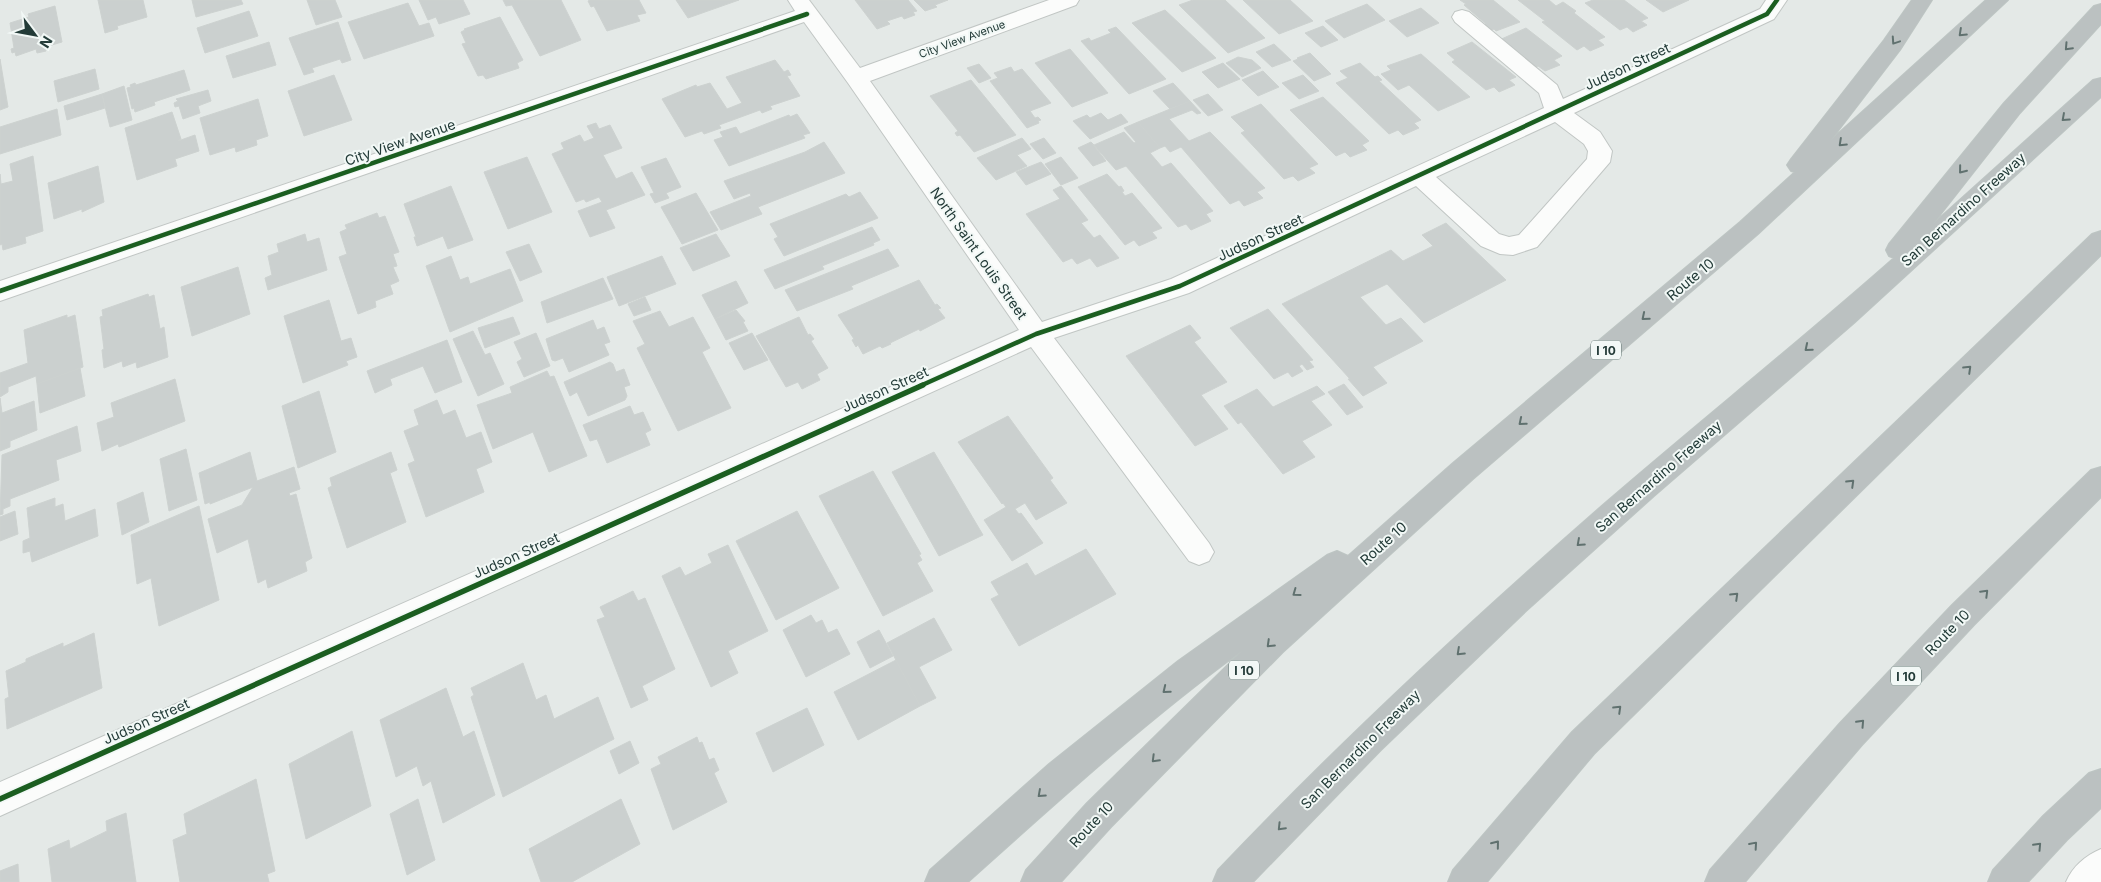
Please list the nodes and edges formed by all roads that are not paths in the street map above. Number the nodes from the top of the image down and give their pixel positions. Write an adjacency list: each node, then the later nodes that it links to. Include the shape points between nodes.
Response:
1 (1068, 0): 8 (street, City View Avenue)
2 (1922, 0): 12 (highway, one-way to 12, via 1892,45)
3 (1998, 0): 12 (highway, I 10, one-way to 12)
4 (1777, 1): 10 (street, Judson Street, via 1767,14)
5 (802, 7): 8 (street, North Saint Louis Street); 14 (street, City View Avenue)
6 (2101, 12): 15 (highway, one-way to 15, via 2012,108)
7 (1462, 17): 10 (street, via 1549,90)
8 (856, 78): 16 (street, North Saint Louis Street)
9 (2101, 85): 15 (highway, San Bernardino Freeway, one-way to 15)
10 (1556, 112): 11 (street, Judson Street); 11 (street, via 1592,138 1600,151 1598,162 1528,241 1507,247 1490,240)
11 (1418, 175): 16 (street, Judson Street, via 1180,286)
12 (1749, 228): 17 (highway, Route 10 / I 10, one-way to 17)
13 (2101, 240): 26 (highway, one-way to 13, via 1583,743)
14 (0, 291)
15 (1845, 316): 25 (highway, San Bernardino Freeway, one-way to 25, via 1617,511 1391,716)
16 (1036, 334): 19 (street, North Saint Louis Street); 21 (street, Judson Street)
17 (1463, 471): 23 (highway, one-way to 23, via 1189,671 1061,776); 24 (highway, Route 10 / I 10, one-way to 24, via 1272,642 1099,815)
18 (2101, 479): 27 (highway, Route 10 / I 10, one-way to 18, via 1851,734 1963,615)
19 (1199, 552)
20 (2101, 785): 28 (highway, one-way to 20)
21 (0, 799)
22 (2101, 866): 29 (street)
23 (942, 882)
24 (1038, 882)
25 (1230, 882)
26 (1465, 882)
27 (1722, 882)
28 (2005, 882)
29 (2084, 882)

